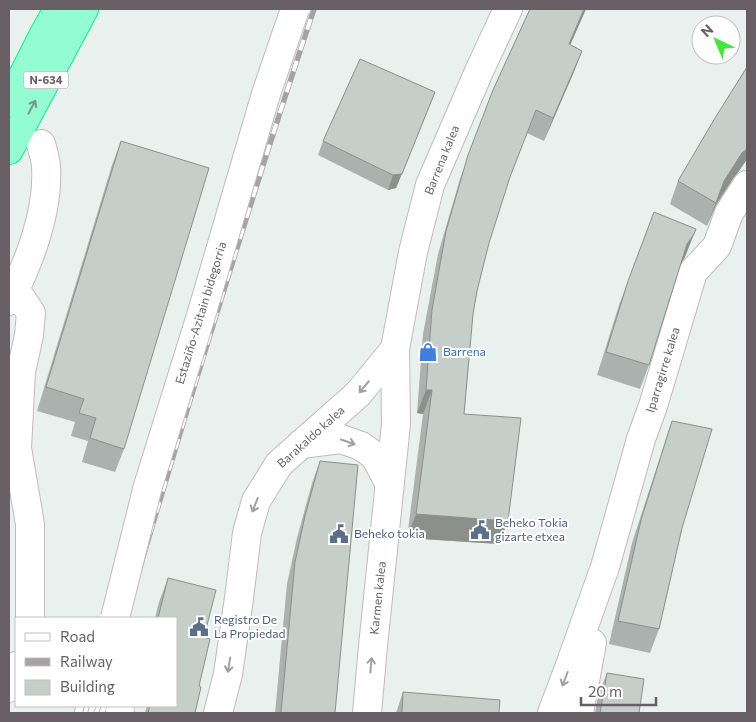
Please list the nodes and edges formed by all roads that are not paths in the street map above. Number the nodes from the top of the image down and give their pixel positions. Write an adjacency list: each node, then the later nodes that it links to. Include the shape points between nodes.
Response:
1 (58, 9): 5 (highway, N-634)
2 (84, 9): 8 (highway, N-634, one-way to 2)
3 (295, 9): 16 (street, Estaziño-Azitain bidegorria, bridge, via 266,94 148,486)
4 (508, 9): 11 (street, Barrena kalea, via 430,185 413,252)
5 (46, 21): 6 (highway, N-634)
6 (9, 103)
7 (41, 144): 10 (street, via 46,165 42,214)
8 (9, 150)
9 (747, 185): 14 (street, Iparragirre kalea, via 730,213 717,246 693,272)
10 (12, 295): 15 (street, via 31,313 21,372 17,448 30,524)
11 (395, 349): 12 (street, Barakaldo kalea, one-way to 12, via 358,394); 13 (street, Karmen kalea, via 396,424)
12 (300, 444): 13 (street, one-way to 13, via 341,439 361,446 375,456); 19 (street, Barakaldo kalea, one-way to 19, via 279,464 256,501 247,533 229,665)
13 (389, 483): 20 (street, Karmen kalea, one-way to 13)
14 (605, 567): 21 (street, Iparragirre kalea, one-way to 21); 22 (street, Iparragirre kalea)
15 (30, 617)
16 (115, 617)
17 (15, 669): 18 (street)
18 (9, 688)
19 (218, 713)
20 (367, 713)
21 (552, 713)
22 (579, 713)

